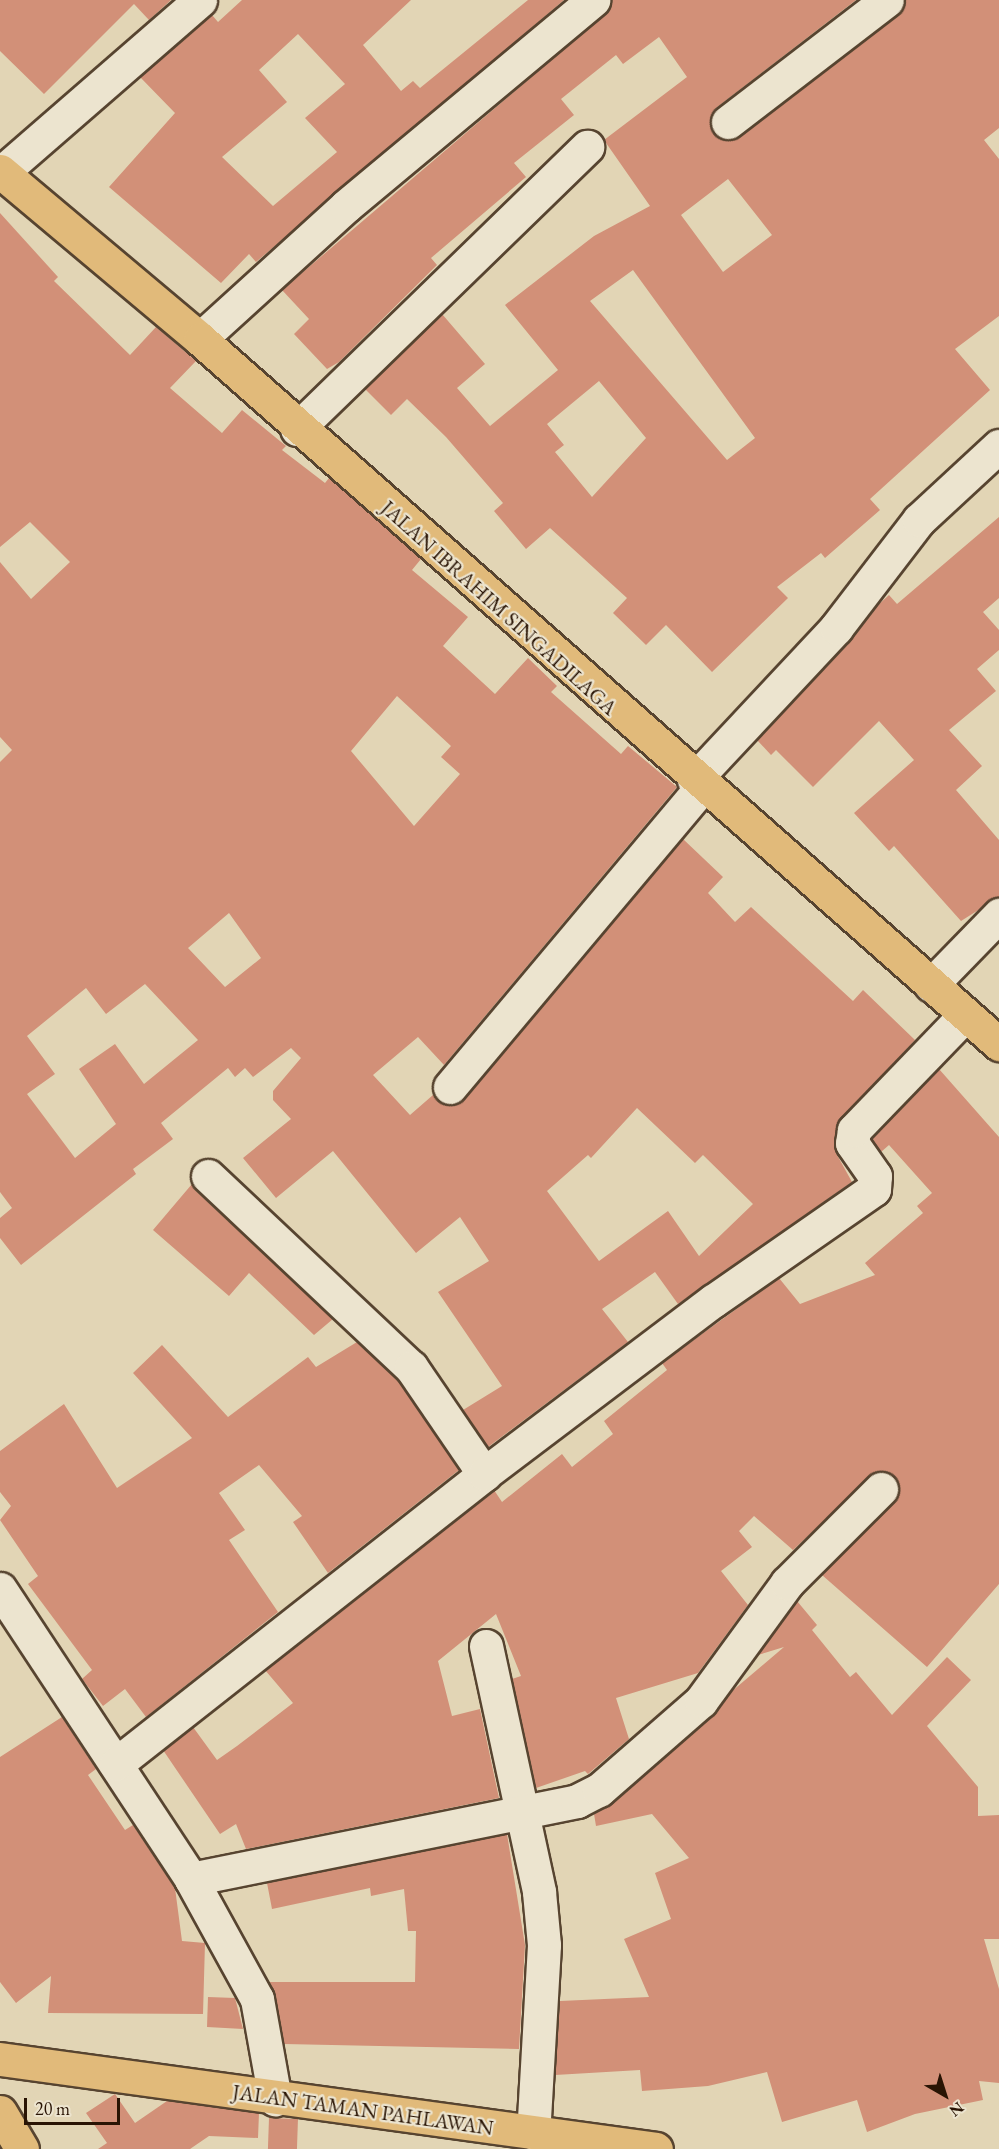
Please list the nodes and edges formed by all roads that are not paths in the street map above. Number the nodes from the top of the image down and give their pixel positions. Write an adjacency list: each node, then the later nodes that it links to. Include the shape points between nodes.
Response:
1 (200, 0): 6 (street)
2 (593, 0): 7 (street, via 346,206)
3 (887, 0): 4 (street)
4 (728, 123)
5 (586, 147): 8 (street)
6 (0, 172): 7 (main road, JALAN IBRAHIM SINGADILAGA)
7 (200, 339): 8 (main road, JALAN IBRAHIM SINGADILAGA)
8 (297, 429): 10 (main road, JALAN IBRAHIM SINGADILAGA)
9 (999, 446): 10 (street, via 919,520 836,628)
10 (698, 784): 12 (main road, JALAN IBRAHIM SINGADILAGA); 15 (street)
11 (999, 915): 12 (street)
12 (931, 986): 13 (main road, JALAN IBRAHIM SINGADILAGA)
13 (965, 1015): 14 (main road, JALAN IBRAHIM SINGADILAGA); 17 (street, via 854,1130 852,1143 875,1176 874,1190 713,1301)
14 (999, 1044)
15 (450, 1087)
16 (208, 1176): 17 (street, via 411,1367)
17 (484, 1474): 21 (street)
18 (881, 1489): 22 (street, via 787,1583 701,1701 663,1740 599,1790 577,1801)
19 (0, 1589): 21 (street)
20 (486, 1646): 22 (street)
21 (116, 1764): 23 (street)
22 (525, 1811): 23 (street); 26 (street, via 544,1945)
23 (191, 1879): 25 (street, via 257,1998)
24 (0, 2058): 25 (main road, JALAN TAMAN PAHLAWAN)
25 (275, 2098): 26 (main road, JALAN TAMAN PAHLAWAN)
26 (533, 2133): 27 (main road, JALAN TAMAN PAHLAWAN)
27 (656, 2149)

